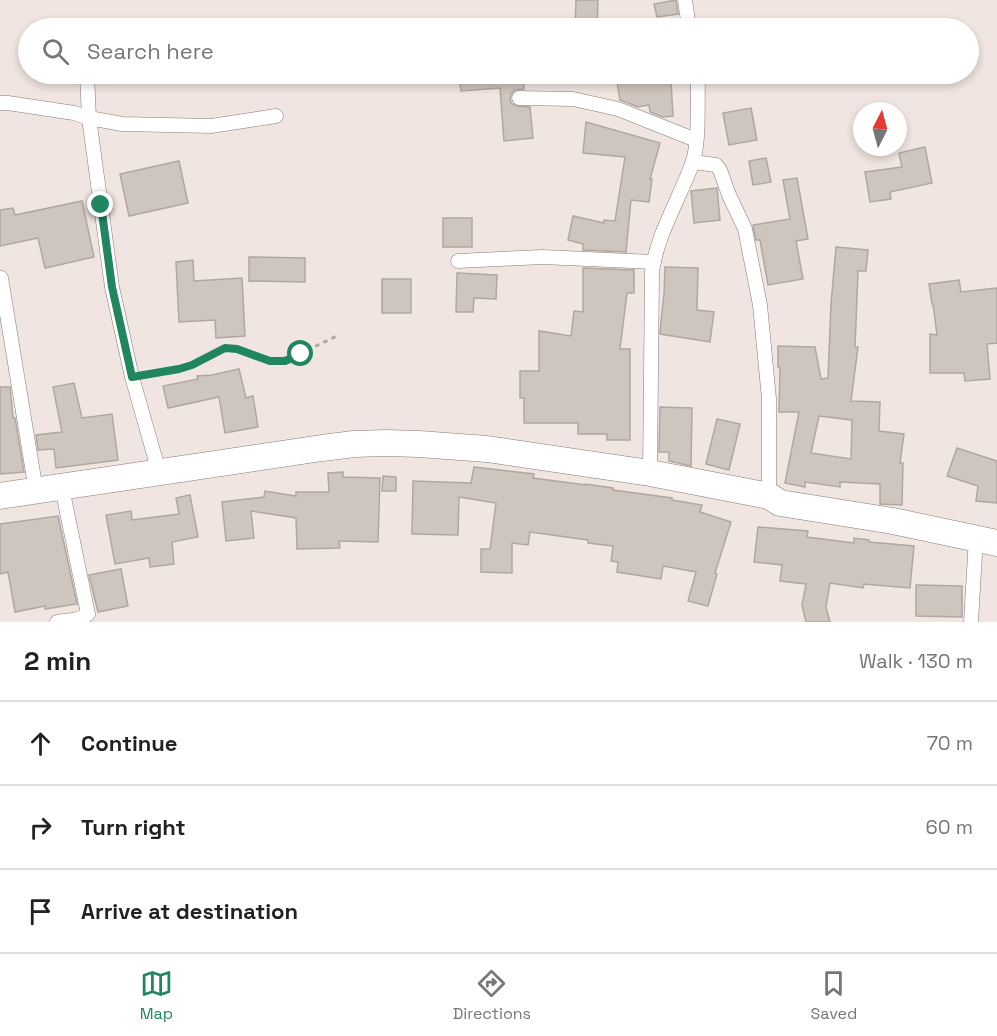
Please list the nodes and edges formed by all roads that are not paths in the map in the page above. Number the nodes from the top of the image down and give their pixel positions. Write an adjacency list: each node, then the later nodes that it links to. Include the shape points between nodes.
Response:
1 (685, 0): 2 (street)
2 (688, 18)
3 (87, 84): 8 (street)
4 (698, 84): 9 (street)
5 (519, 98): 9 (street, via 573,99 618,109)
6 (0, 103): 8 (street)
7 (276, 116): 8 (street, via 211,126 122,124)
8 (89, 118): 14 (street, via 112,287)
9 (696, 140): 10 (street)
10 (693, 162): 12 (street); 19 (street, via 716,165 720,170 746,229 760,305 769,399)
11 (459, 261): 12 (street, via 542,256)
12 (654, 262): 15 (street)
13 (1, 278): 17 (street)
14 (159, 472): 15 (highway, via 322,448 386,443 487,449); 16 (highway)
15 (650, 473): 19 (highway)
16 (62, 488): 17 (highway); 21 (street, via 88,614)
17 (36, 491): 18 (highway)
18 (0, 496)
19 (769, 496): 20 (highway, via 780,503)
20 (986, 540): 22 (street)
21 (57, 622)
22 (971, 622)

